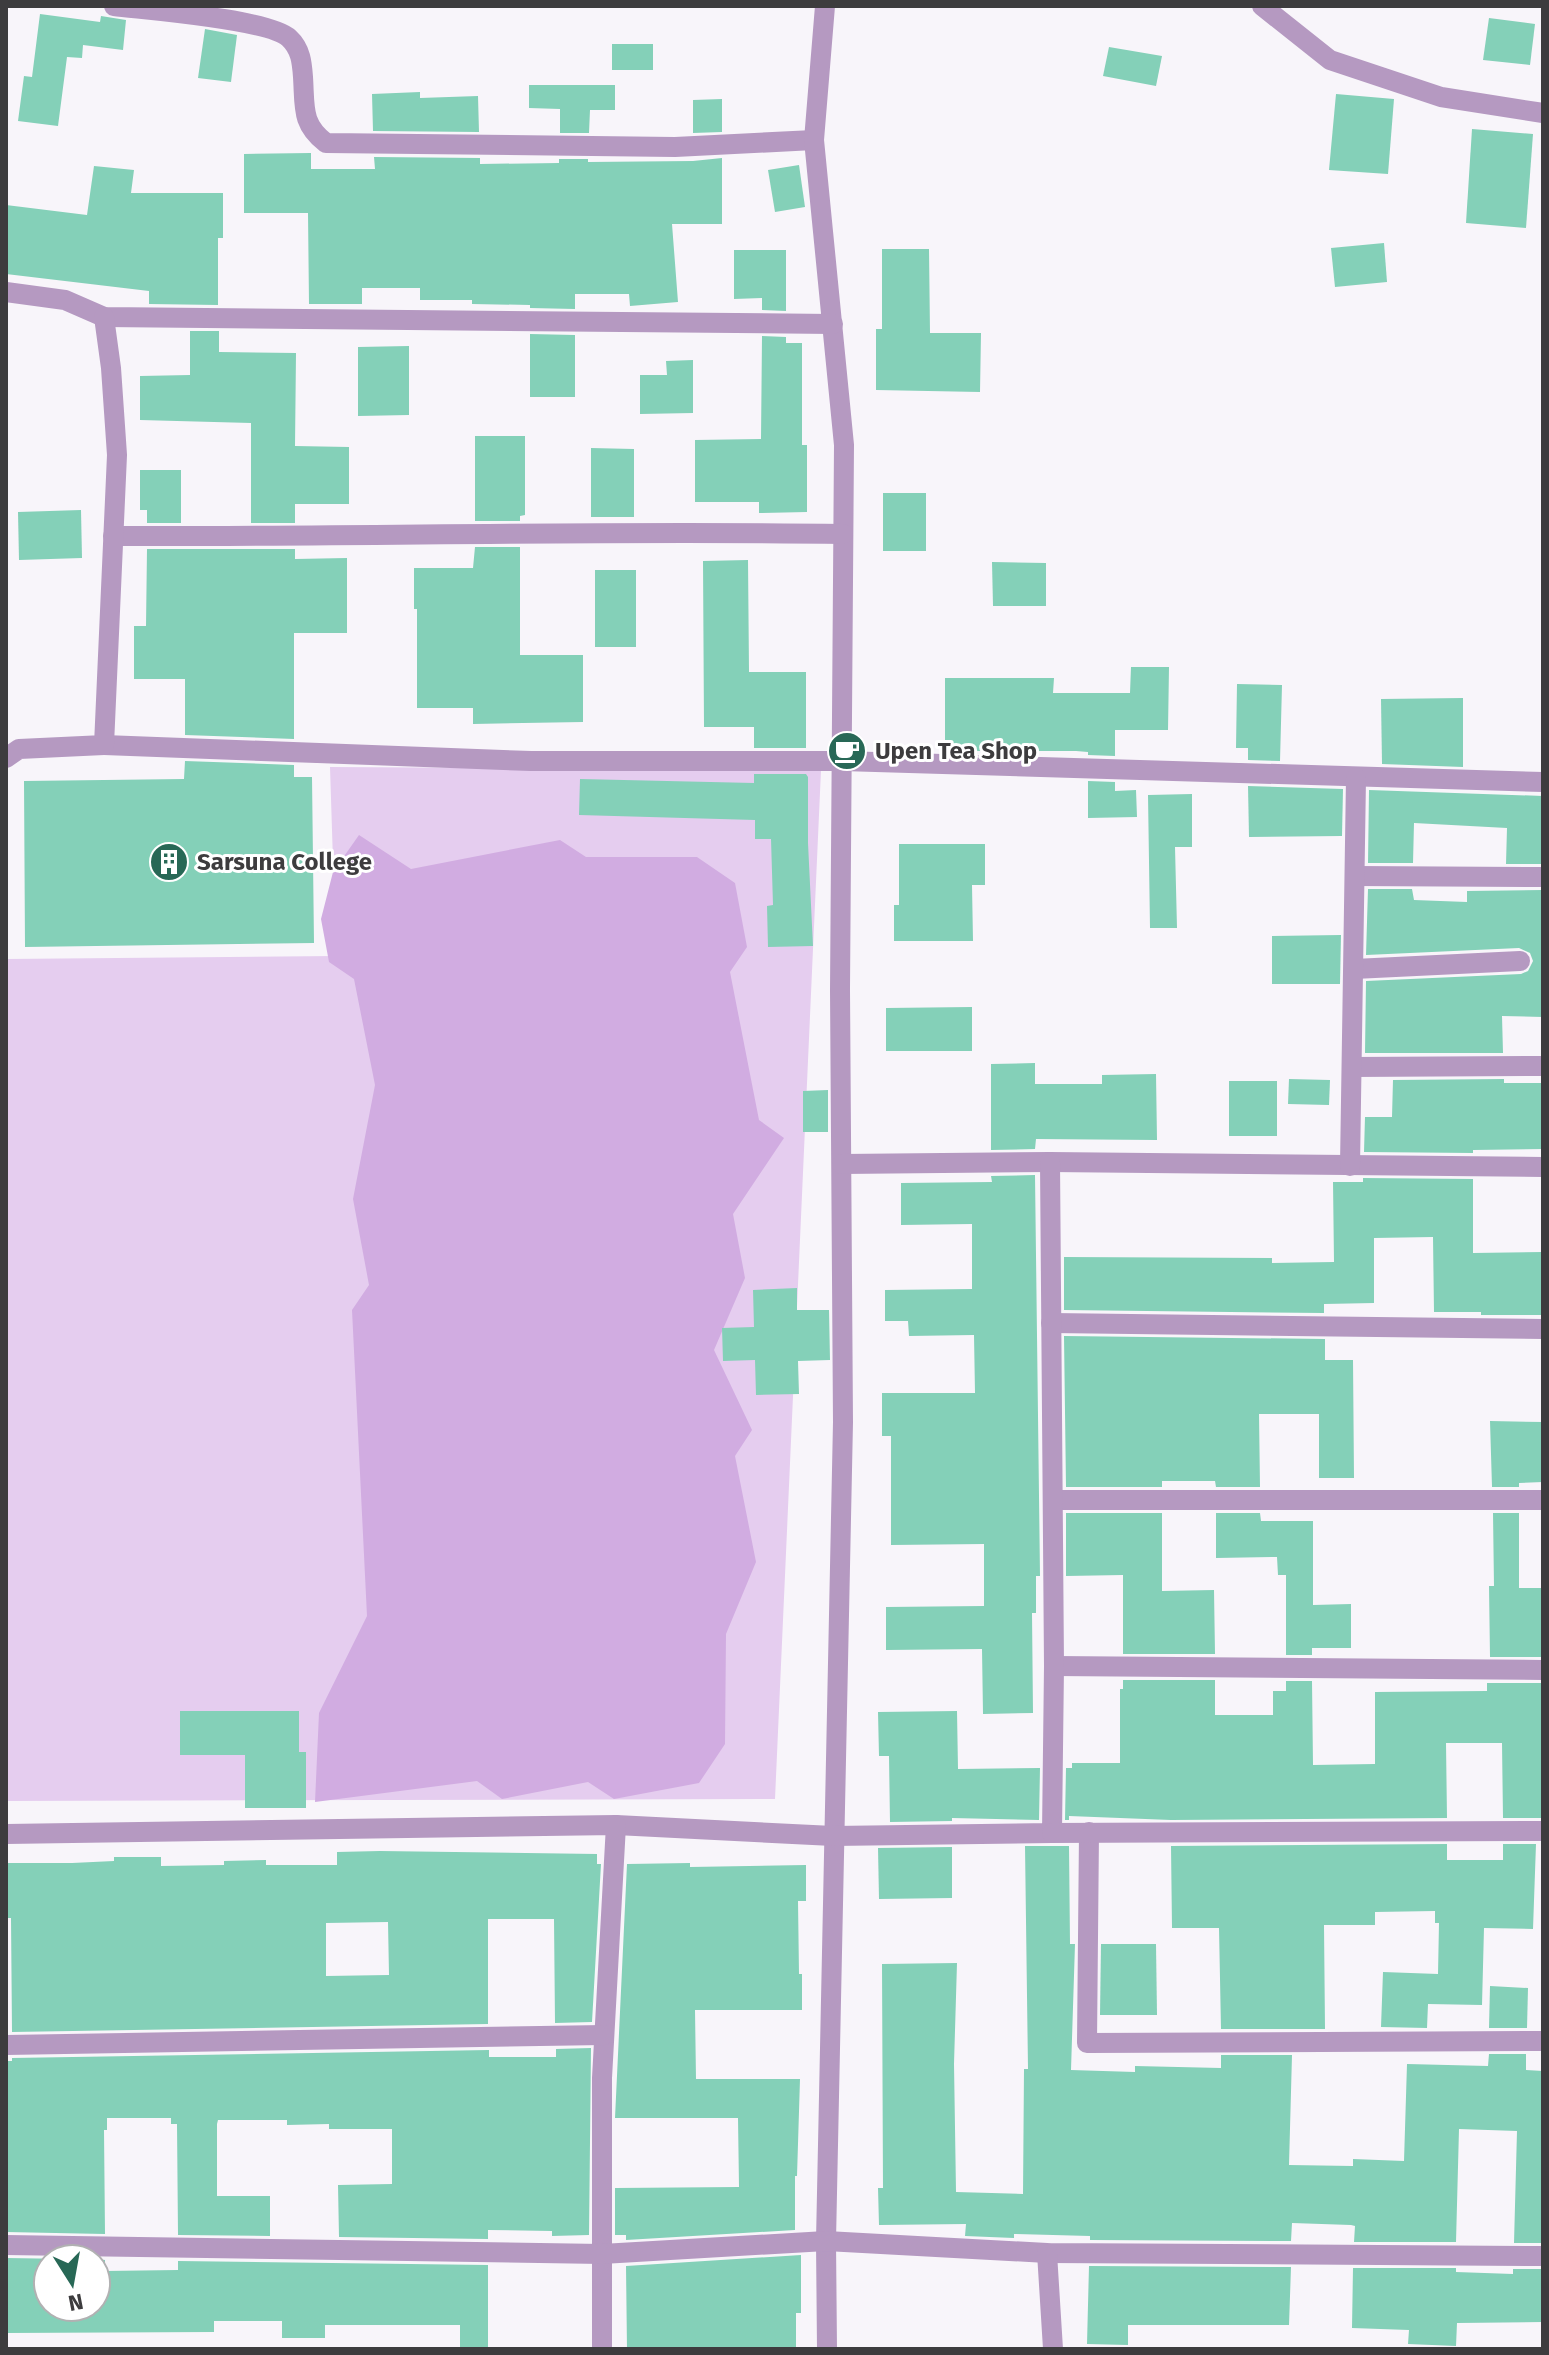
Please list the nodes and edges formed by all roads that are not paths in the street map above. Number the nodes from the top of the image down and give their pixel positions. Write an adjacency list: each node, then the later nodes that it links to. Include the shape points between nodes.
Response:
1 (114, 6): 5 (street, via 260,26 288,37 302,57 306,121 326,143 675,147)
2 (825, 6): 5 (street)
3 (1262, 6): 4 (street, via 1330,60 1441,97)
4 (1543, 113)
5 (814, 140): 8 (street)
6 (6, 292): 7 (street, via 65,300)
7 (104, 317): 8 (street); 10 (street, via 117,455)
8 (833, 324): 9 (street, via 844,445)
9 (843, 534): 10 (street); 13 (street)
10 (113, 536): 11 (street)
11 (104, 745): 12 (street, via 19,749); 13 (street, via 531,761)
12 (6, 758)
13 (842, 761): 14 (street); 23 (street)
14 (1356, 778): 15 (street); 16 (street)
15 (1543, 782)
16 (1355, 876): 17 (street); 19 (street)
17 (1543, 877)
18 (1520, 961): 19 (street)
19 (1354, 969): 21 (street)
20 (1543, 1066): 21 (street)
21 (1352, 1067): 24 (street)
22 (1050, 1162): 23 (street); 24 (street); 26 (street)
23 (842, 1164): 37 (street, via 843,1422)
24 (1350, 1166): 25 (street)
25 (1543, 1167)
26 (1051, 1323): 27 (street); 28 (street)
27 (1543, 1329)
28 (1053, 1500): 29 (street); 30 (street)
29 (1543, 1500)
30 (1054, 1666): 31 (street); 35 (street)
31 (1543, 1670)
32 (616, 1825): 36 (street); 37 (street); 38 (street)
33 (1543, 1831): 34 (street)
34 (1089, 1832): 35 (street); 39 (street, via 1087,2043)
35 (1052, 1833): 37 (street)
36 (6, 1834)
37 (833, 1836): 41 (street)
38 (604, 2035): 40 (street); 44 (street)
39 (1543, 2041)
40 (6, 2045)
41 (826, 2241): 43 (street); 44 (street); 47 (street)
42 (6, 2245): 44 (street)
43 (1047, 2253): 45 (street); 48 (street)
44 (602, 2254): 46 (street)
45 (1543, 2256)
46 (602, 2349)
47 (827, 2349)
48 (1053, 2349)

